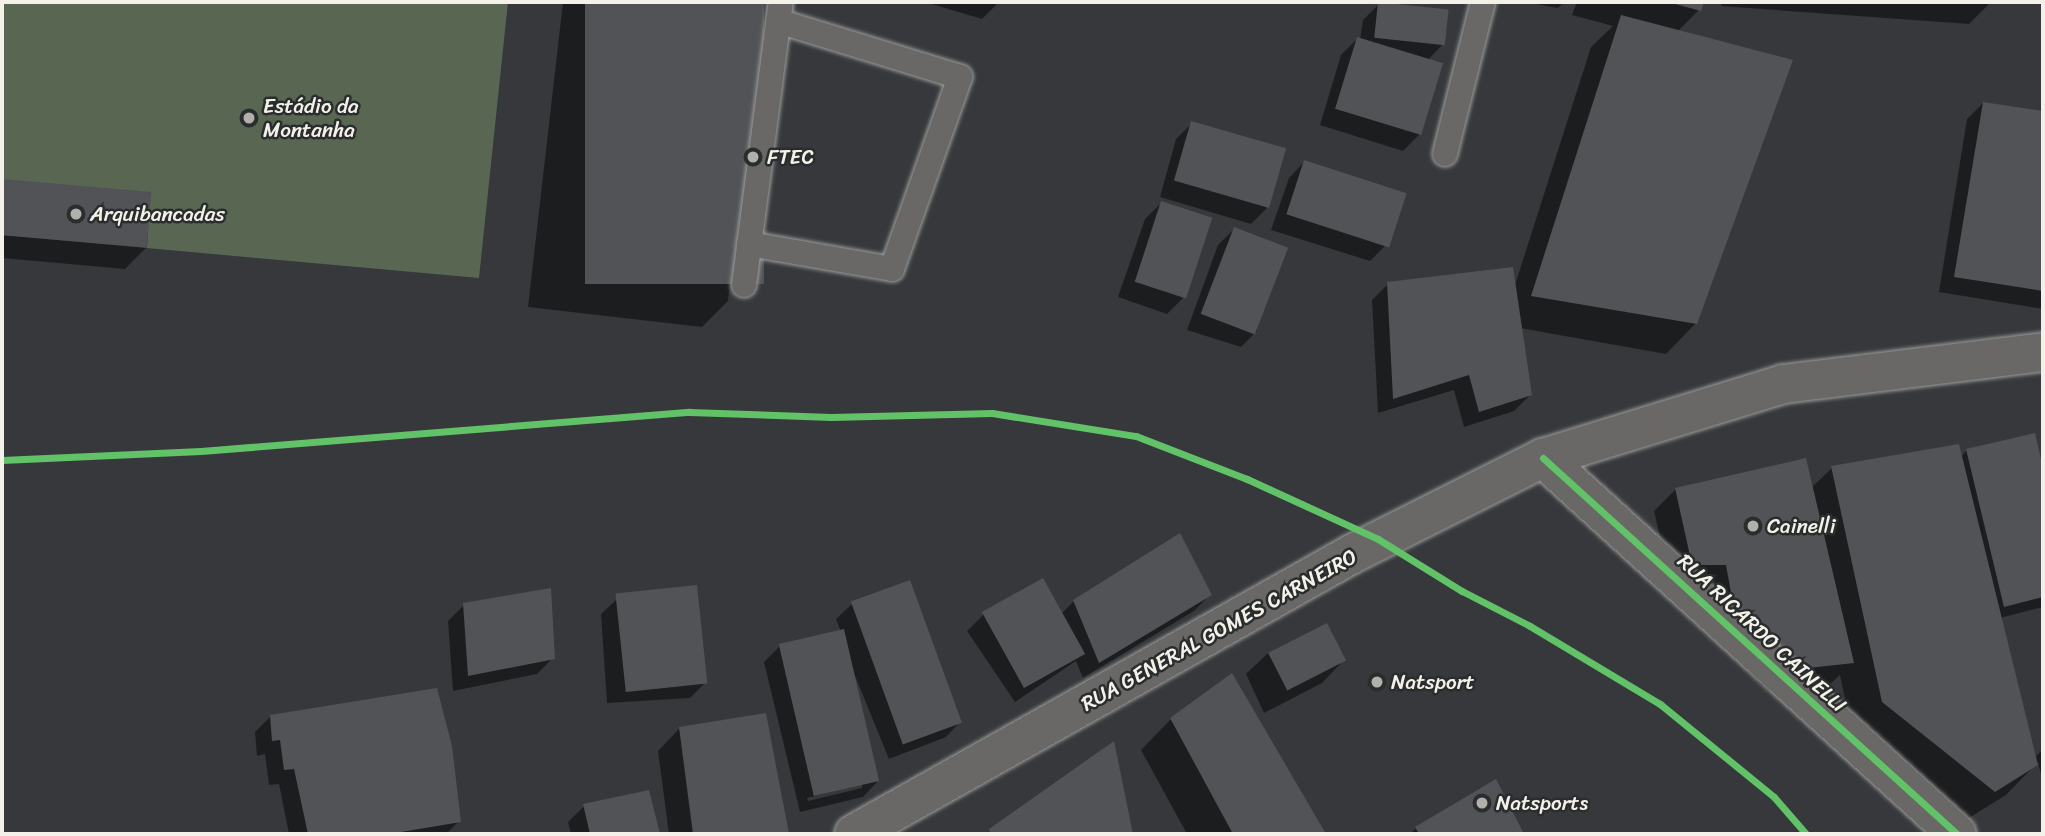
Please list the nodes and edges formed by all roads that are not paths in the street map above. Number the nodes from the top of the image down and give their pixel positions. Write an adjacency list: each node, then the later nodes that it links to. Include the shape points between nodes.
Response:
1 (1483, 2): 3 (lane)
2 (779, 11): 4 (lane); 4 (lane, via 960,77 892,269)
3 (1445, 154)
4 (749, 244): 5 (lane)
5 (744, 285)
6 (2043, 352): 7 (main road, RUA GENERAL GOMES CARNEIRO, via 1783,384)
7 (1543, 458): 8 (main road, RUA GENERAL GOMES CARNEIRO, via 1352,554); 9 (main road, RUA RICARDO CAINELLI)
8 (867, 831)
9 (1956, 834)

